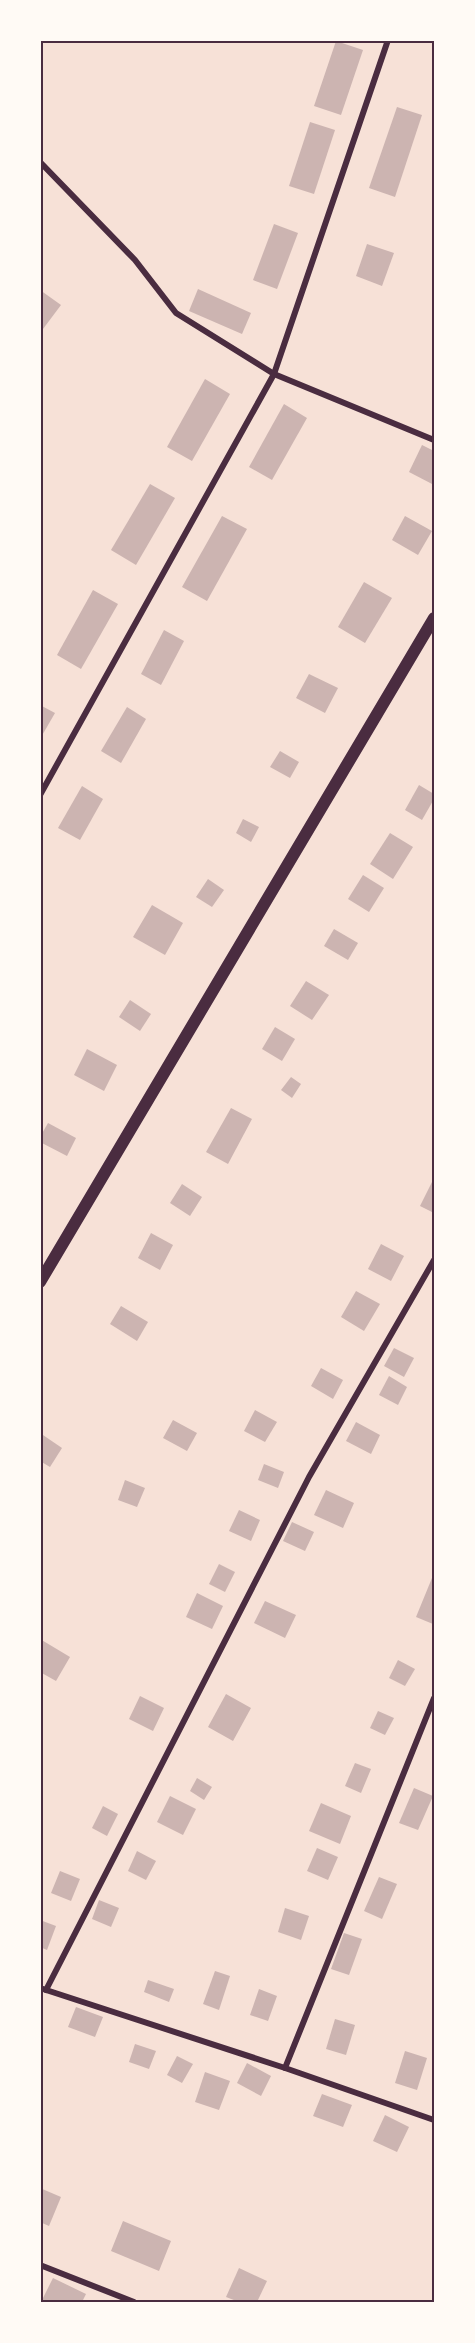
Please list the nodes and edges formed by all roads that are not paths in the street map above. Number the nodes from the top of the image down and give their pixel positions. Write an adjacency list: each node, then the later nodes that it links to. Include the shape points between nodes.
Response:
1 (388, 40): 3 (street)
2 (40, 162): 3 (street, via 135,260 176,313)
3 (274, 374): 4 (street); 6 (street)
4 (435, 440)
5 (435, 618): 8 (main road)
6 (40, 795)
7 (435, 1260): 10 (street, via 309,1477)
8 (40, 1282)
9 (435, 1698): 11 (street)
10 (43, 1989): 11 (street)
11 (285, 2068): 12 (street)
12 (435, 2120)
13 (40, 2265): 14 (street)
14 (134, 2302)

